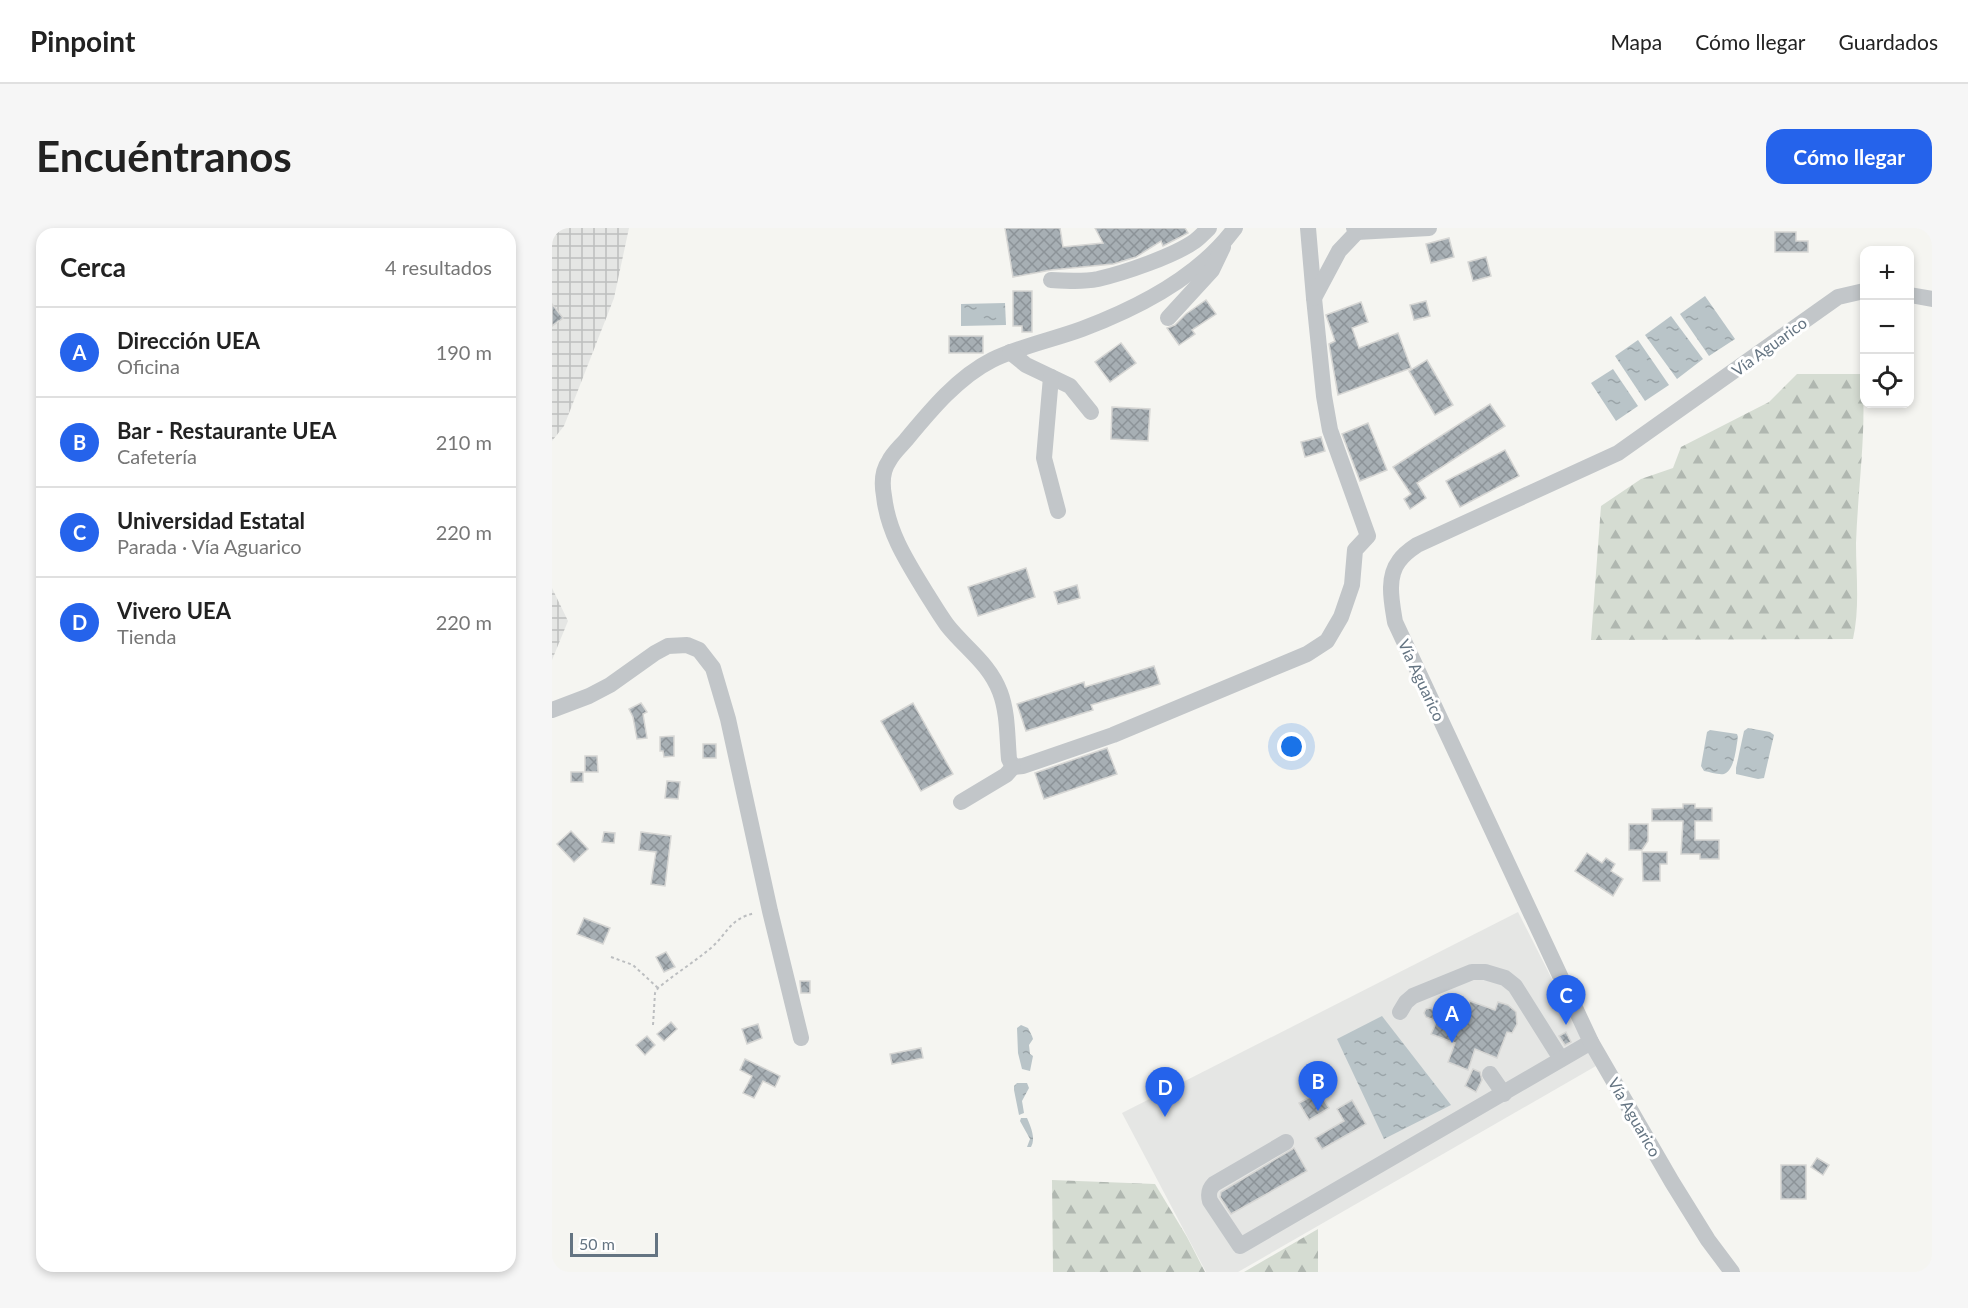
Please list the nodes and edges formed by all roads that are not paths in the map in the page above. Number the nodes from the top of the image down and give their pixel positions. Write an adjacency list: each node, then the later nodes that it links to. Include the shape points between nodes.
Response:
1 (1209, 228): 6 (street, via 1195,241 1170,254 1098,279)
2 (1308, 228): 9 (street)
3 (1429, 228): 4 (street)
4 (1355, 230): 9 (street)
5 (1231, 234): 11 (street, via 1212,270); 12 (street, via 1190,273 1136,307)
6 (1051, 280)
7 (1860, 292): 21 (street, Vía Aguarico, via 1838,297 1618,453 1417,545 1399,560 1392,576 1395,622)
8 (1914, 296): 10 (street)
9 (1314, 298): 17 (street, via 1330,430 1368,537 1355,550 1352,585 1328,641 1307,654 1113,735)
10 (1932, 299)
11 (1168, 318)
12 (1010, 352): 13 (street); 17 (street, via 962,380 922,421 888,462 883,495 888,520 907,562 948,626 988,669 1000,692)
13 (1051, 377): 14 (street, via 1070,386); 15 (street, via 1044,458)
14 (1091, 412)
15 (1058, 510)
16 (552, 710): 20 (street, via 610,685 668,646 687,645 699,650 713,668)
17 (1013, 767): 18 (street)
18 (961, 802)
19 (1400, 1012): 22 (street, via 1413,996 1472,972 1501,976 1515,986)
20 (801, 1038)
21 (1592, 1042): 22 (street); 26 (street, Vía Aguarico, via 1672,1182)
22 (1561, 1059): 24 (street)
23 (1490, 1074): 24 (street)
24 (1504, 1094): 25 (street, via 1240,1246 1210,1200 1211,1188)
25 (1286, 1142)
26 (1732, 1272)

